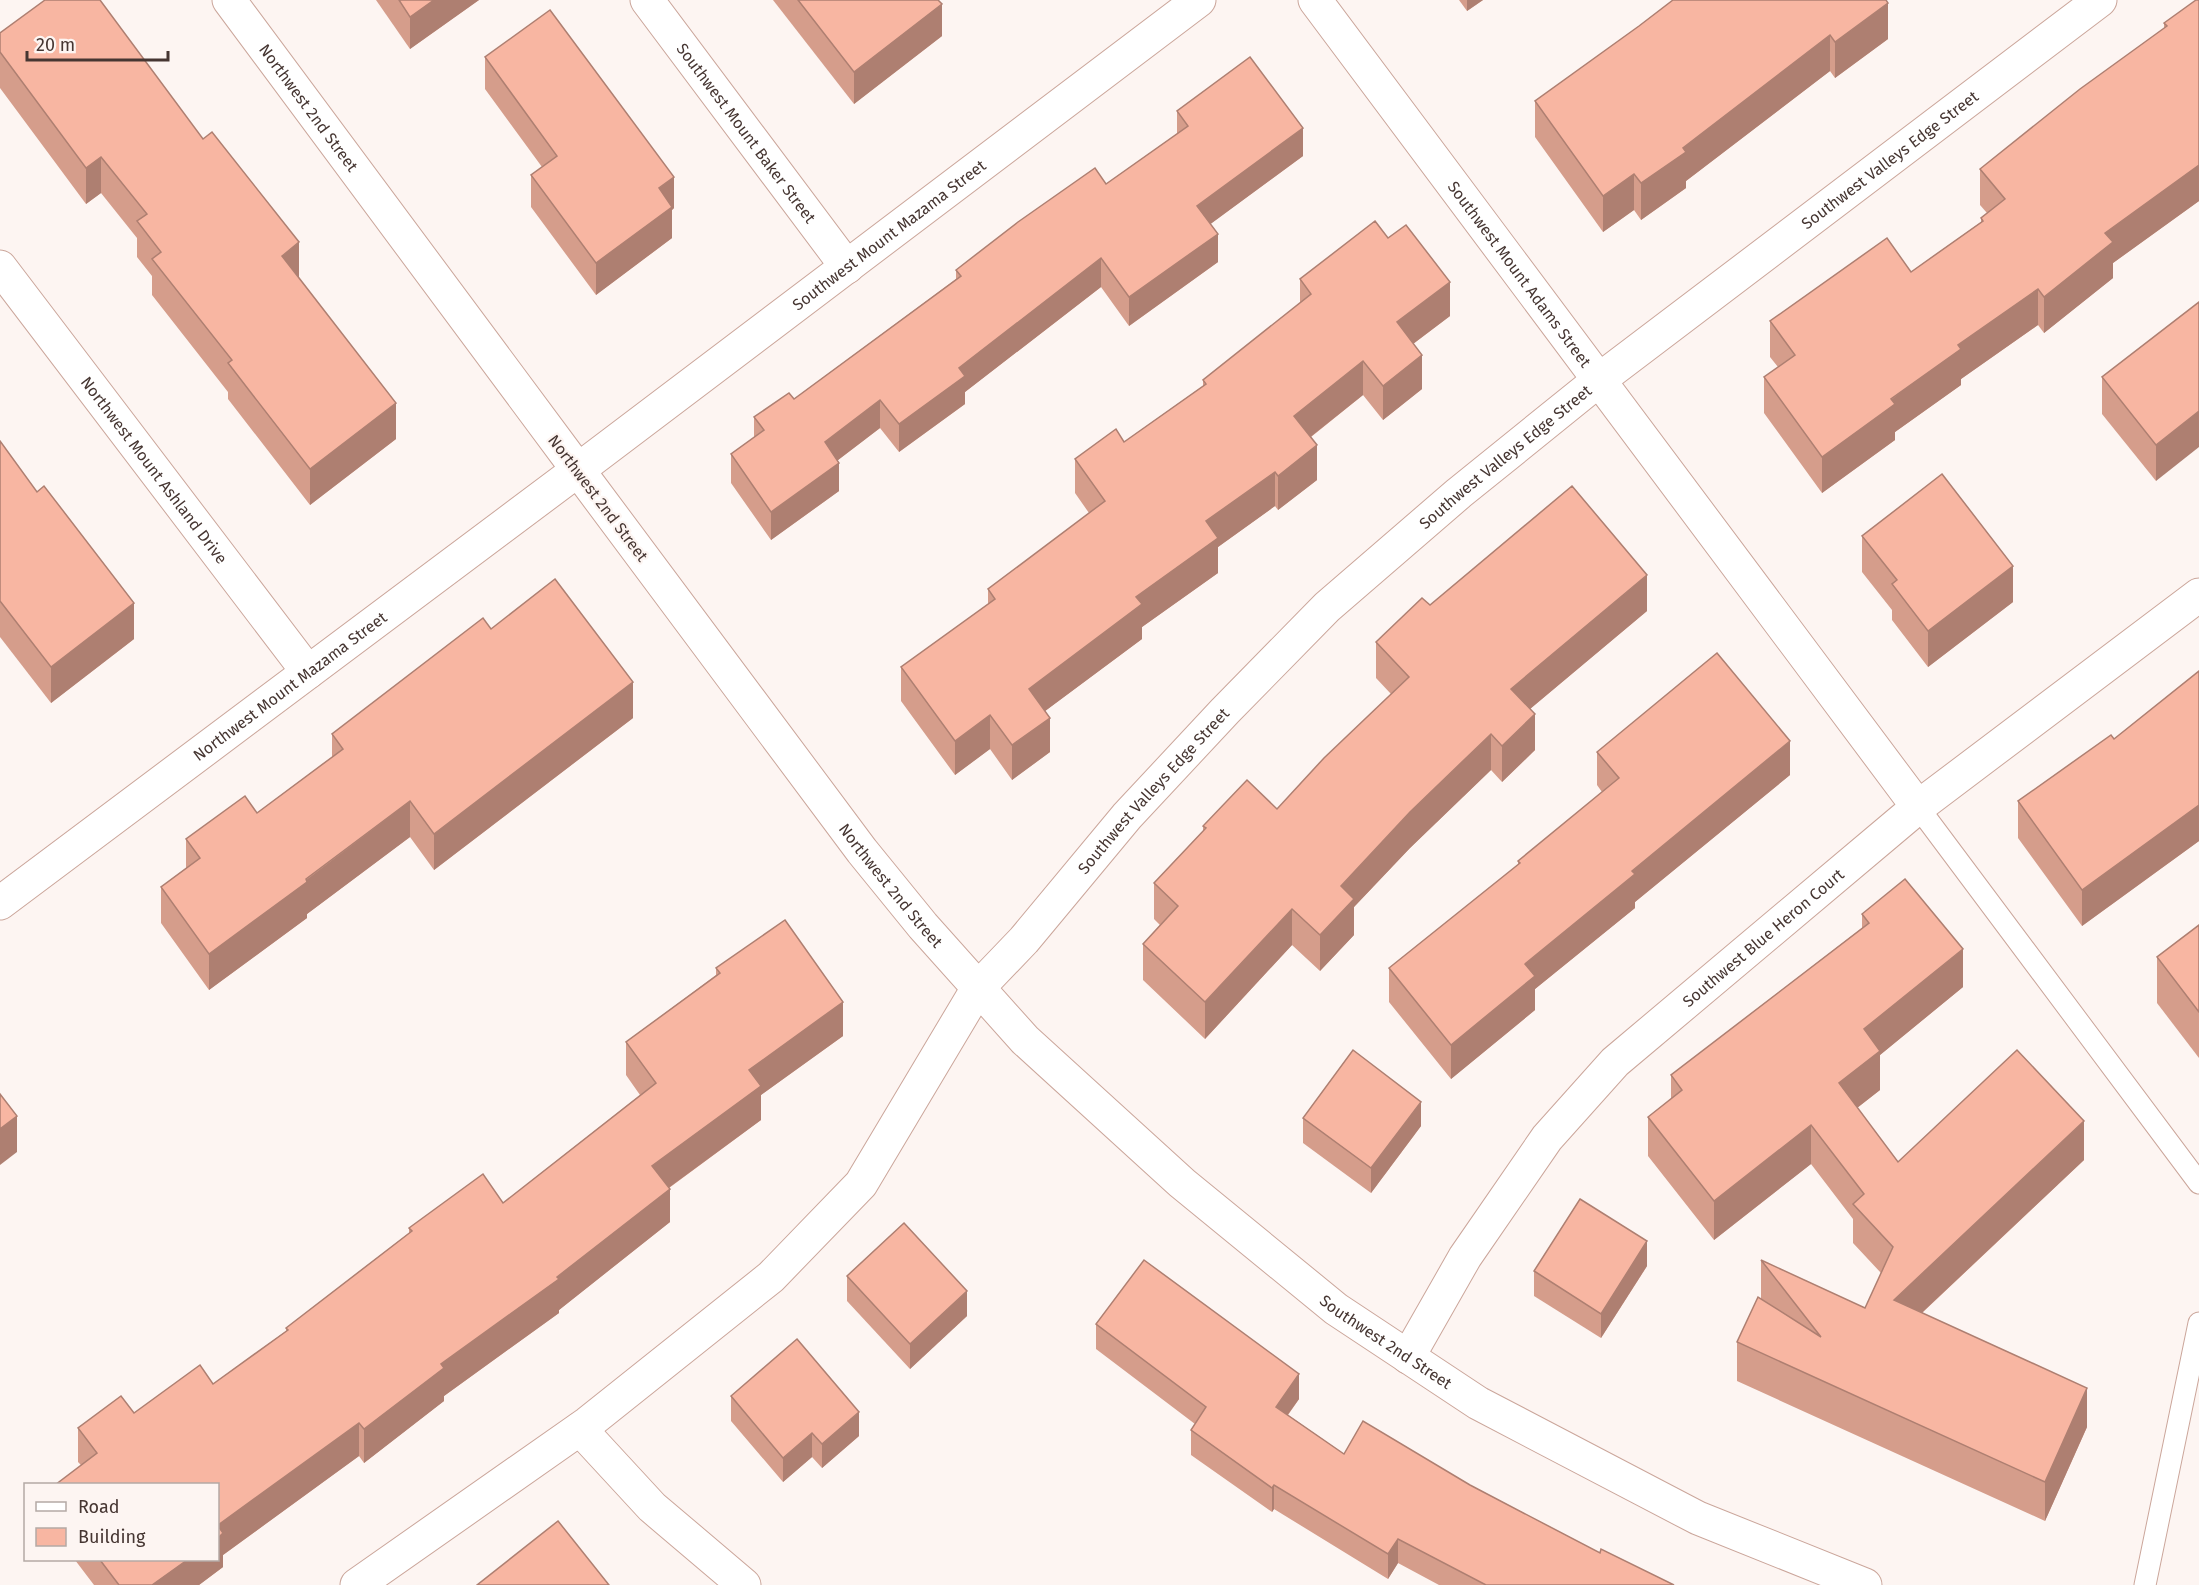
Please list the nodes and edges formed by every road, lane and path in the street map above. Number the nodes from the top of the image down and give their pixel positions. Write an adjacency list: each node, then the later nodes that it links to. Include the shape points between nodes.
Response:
1 (229, 0): 9 (street, Northwest 2nd Street)
2 (647, 0): 7 (street, Southwest Mount Baker Street)
3 (1199, 0): 7 (street, Southwest Mount Mazama Street)
4 (1315, 0): 8 (street, Southwest Mount Adams Street)
5 (2100, 0): 8 (street, Southwest Valleys Edge Street)
6 (0, 267): 11 (street, Northwest Mount Ashland Drive)
7 (847, 267): 9 (street, Southwest Mount Mazama Street)
8 (1599, 380): 12 (street, Southwest Mount Adams Street); 14 (street, Southwest Valleys Edge Street, via 1459,493 1328,607 1135,807 1024,940)
9 (578, 470): 11 (street, Northwest Mount Mazama Street); 14 (street, Northwest 2nd Street, via 862,851)
10 (2199, 595): 12 (street, Southwest Blue Heron Court)
11 (308, 672): 13 (street, Northwest Mount Mazama Street)
12 (1918, 807): 15 (lane); 17 (street, Southwest Blue Heron Court, via 1614,1062 1547,1138 1465,1257)
13 (0, 903)
14 (978, 988): 17 (street, Southwest 2nd Street, via 1025,1040 1182,1183 1336,1309); 18 (street, Southwest Valleys Edge Street, via 861,1184 771,1277)
15 (2199, 1183)
16 (2199, 1323): 22 (lane)
17 (1408, 1357): 21 (street, Southwest 2nd Street, via 1478,1403 1698,1518)
18 (580, 1429): 19 (street, Southwest Valleys Edge Street); 20 (street, via 652,1507)
19 (357, 1585)
20 (744, 1585)
21 (1865, 1585)
22 (2145, 1585)

